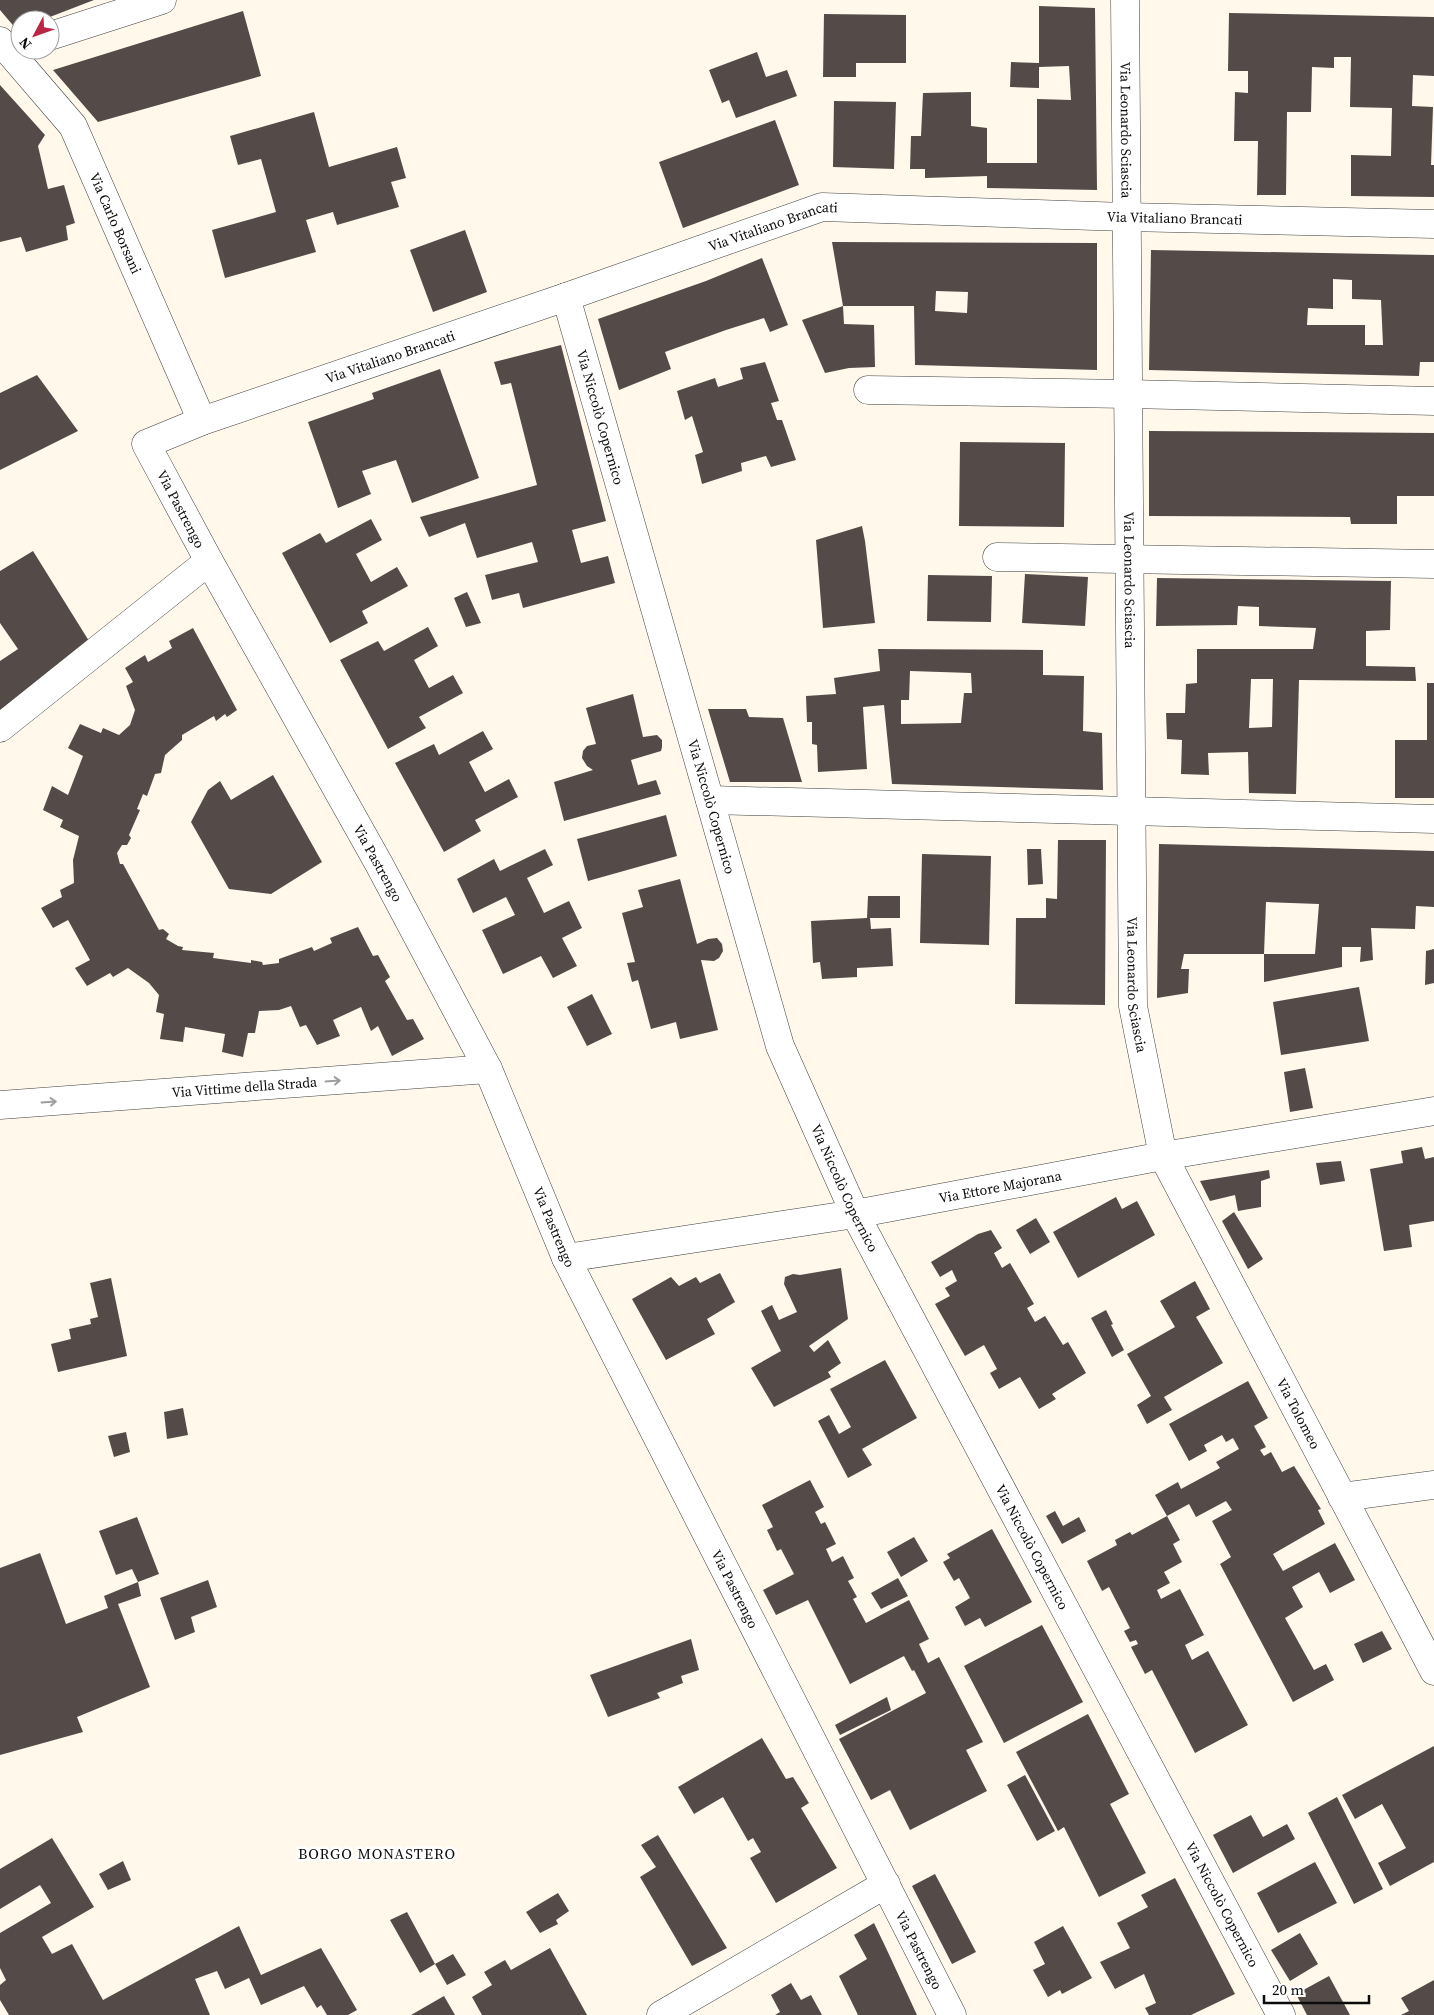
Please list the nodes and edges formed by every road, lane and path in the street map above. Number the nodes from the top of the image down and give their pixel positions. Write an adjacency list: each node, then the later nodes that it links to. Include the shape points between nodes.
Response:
1 (162, 0): 3 (street)
2 (1125, 0): 5 (street, Via Leonardo Sciascia)
3 (60, 33)
4 (9, 45): 11 (street, Via Carlo Borsani, via 73,126)
5 (1126, 217): 6 (street, Via Vitaliano Brancati); 7 (street, Via Vitaliano Brancati, via 822,207); 9 (street, Via Leonardo Sciascia)
6 (1434, 224)
7 (566, 297): 11 (street, Via Vitaliano Brancati); 18 (street, Via Niccolò Copernico)
8 (868, 390): 9 (street)
9 (1128, 394): 10 (street); 14 (street, Via Leonardo Sciascia)
10 (1434, 402)
11 (202, 421): 12 (street, Via Vitaliano Brancati)
12 (146, 444): 15 (street, Via Pastrengo)
13 (997, 557): 14 (street)
14 (1130, 559): 16 (street); 19 (street, Via Leonardo Sciascia)
15 (209, 561): 17 (street); 21 (street, Via Pastrengo, via 379,864)
16 (1434, 564)
17 (0, 728)
18 (710, 800): 19 (street); 25 (street, Via Niccolò Copernico, via 780,1046)
19 (1132, 811): 20 (street); 24 (street, Via Leonardo Sciascia, via 1133,1006)
20 (1434, 819)
21 (488, 1069): 22 (street, Via Vittime della Strada, one-way to 21); 26 (street, Via Pastrengo)
22 (0, 1105)
23 (1434, 1111): 24 (street, Via Ettore Majorana)
24 (1163, 1156): 25 (street, Via Ettore Majorana); 28 (street, Via Tolomeo)
25 (855, 1214): 26 (street, Via Ettore Majorana); 33 (street, Via Niccolò Copernico)
26 (566, 1258): 30 (street, Via Pastrengo)
27 (1434, 1485): 28 (street)
28 (1342, 1497): 29 (street, Via Tolomeo)
29 (1434, 1671)
30 (886, 1884): 31 (street); 32 (street, Via Pastrengo)
31 (661, 2015)
32 (952, 2015)
33 (1281, 2015)

